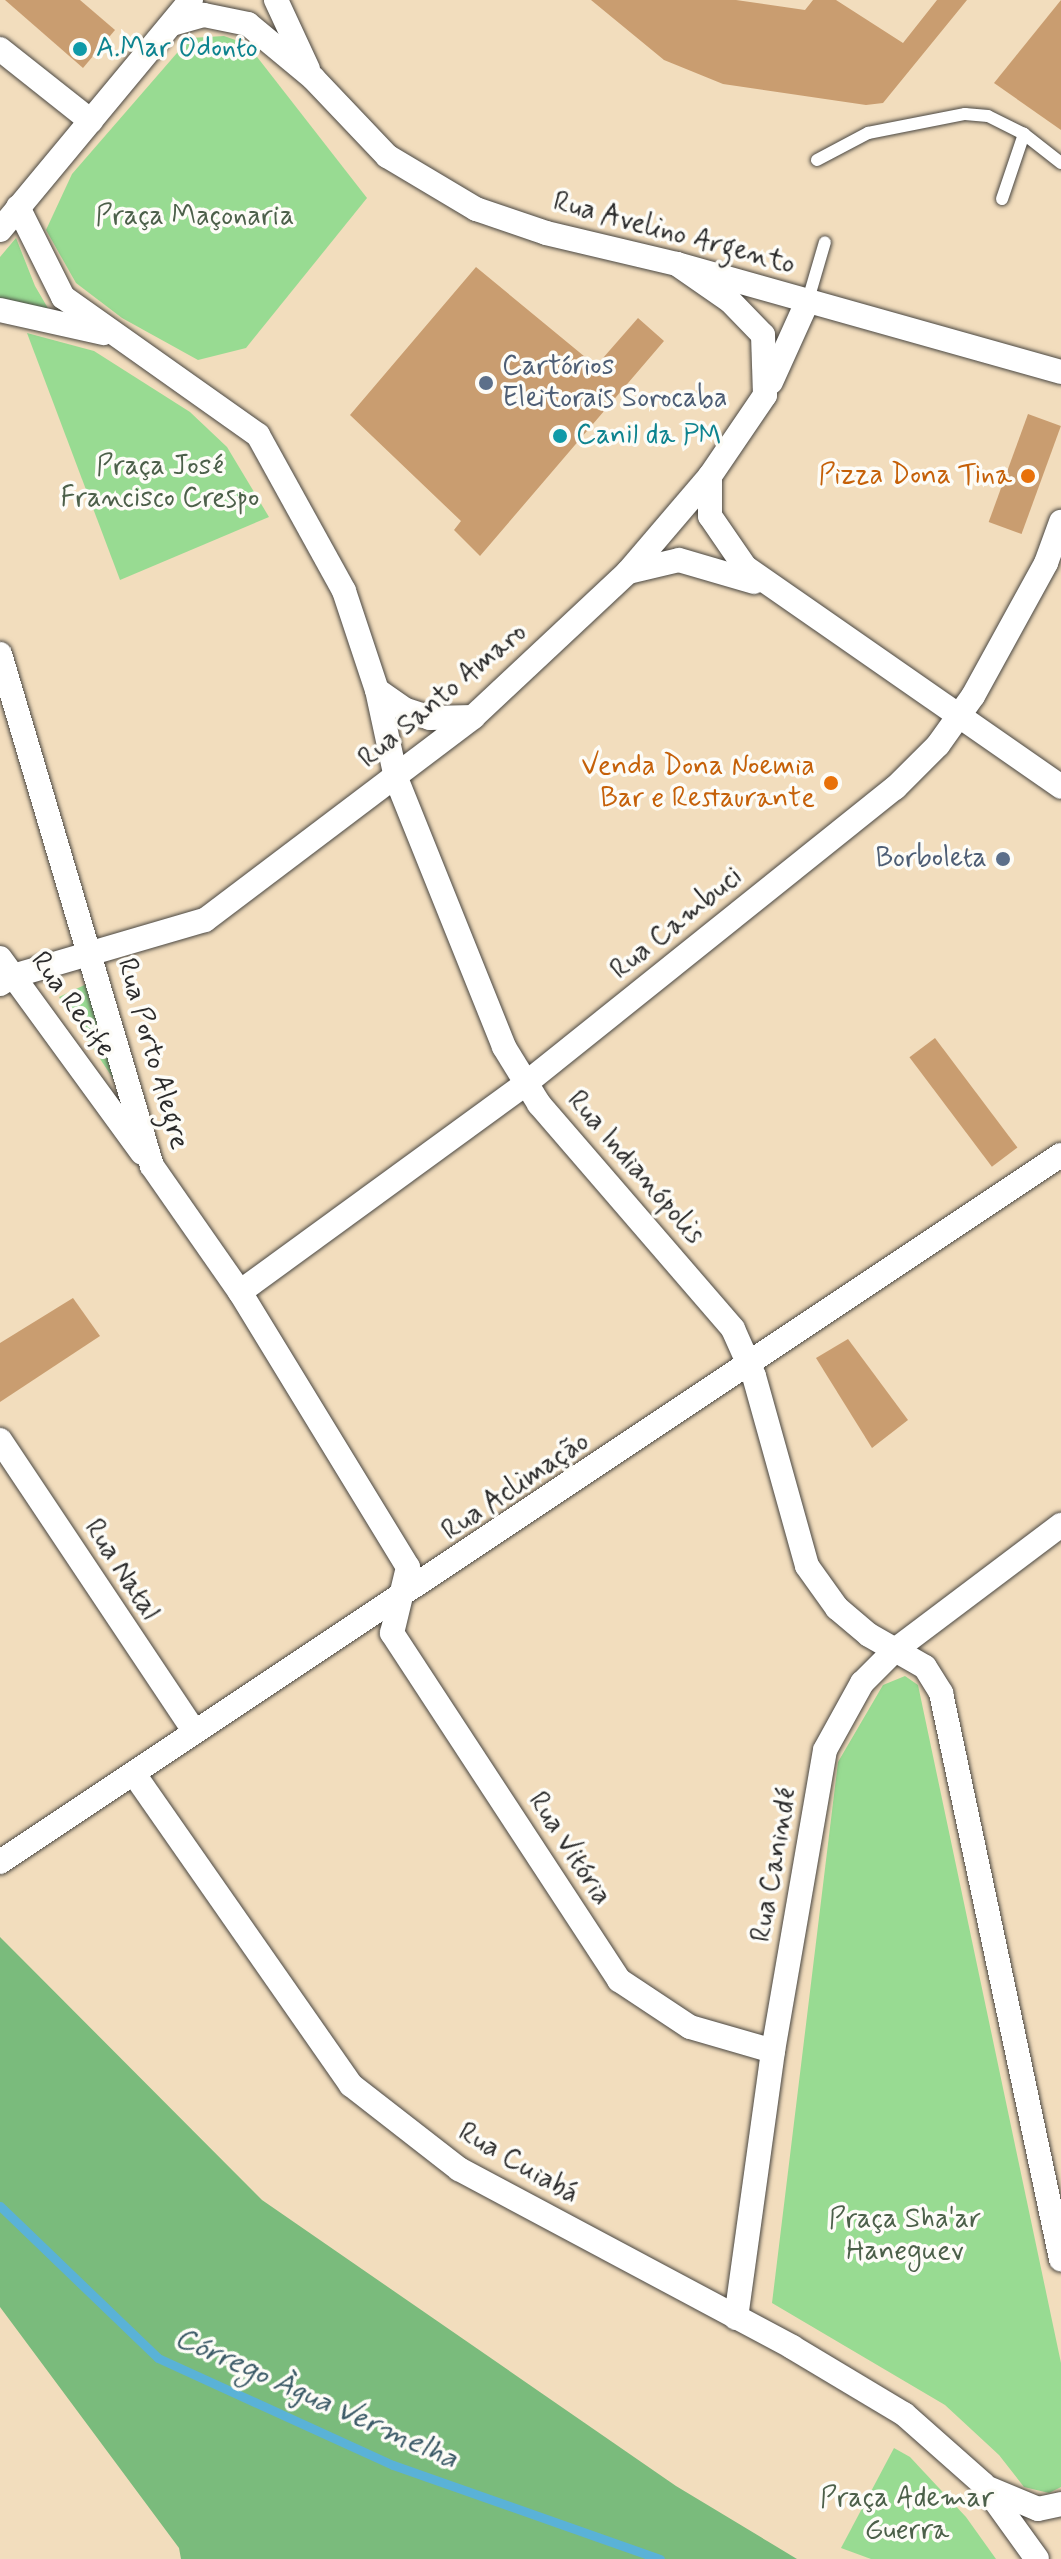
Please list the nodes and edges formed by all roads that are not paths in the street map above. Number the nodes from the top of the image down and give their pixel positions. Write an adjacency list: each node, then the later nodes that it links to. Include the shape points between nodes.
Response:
1 (191, 0): 3 (street)
2 (276, 0): 5 (street, Rua Avelino Argento)
3 (172, 24): 5 (street, Rua Avelino Argento, via 204,15 248,24); 6 (street)
4 (0, 49): 6 (street)
5 (313, 78): 14 (street, Rua Avelino Argento, via 377,148 453,199 546,233)
6 (91, 121): 11 (street)
7 (1024, 134): 8 (lane, via 988,116 965,114 868,133); 9 (lane); 10 (lane)
8 (817, 160)
9 (1061, 163)
10 (1002, 199)
11 (18, 207): 12 (street); 17 (street, Rua Indianópolis, via 63,297)
12 (0, 230)
13 (825, 242): 15 (lane)
14 (677, 264): 15 (street, Rua Avelino Argento); 19 (street, via 730,301 763,335)
15 (808, 300): 18 (street, Rua Avelino Argento); 19 (street, Rua Santo Amaro)
16 (0, 310): 17 (street, Rua Indianópolis)
17 (111, 334): 25 (street, Rua Indianópolis, via 258,435 344,591)
18 (1061, 372)
19 (765, 395): 20 (street, Rua Santo Amaro)
20 (710, 476): 22 (street, Rua Santo Amaro); 23 (street, via 710,516 726,544)
21 (1061, 522): 27 (street, Rua Cambuci, via 1046,563)
22 (628, 572): 23 (street, via 679,560 734,573); 26 (street, Rua Santo Amaro)
23 (771, 589): 27 (street)
24 (0, 654): 30 (street, Rua Porto Alegre)
25 (377, 690): 26 (street, via 430,718); 28 (street, Rua Indianópolis)
26 (473, 717): 28 (street, Rua Santo Amaro)
27 (959, 717): 29 (street); 32 (street, Rua Cambuci, via 895,788)
28 (396, 778): 30 (street, Rua Santo Amaro, via 205,920); 32 (street, Rua Indianópolis, via 504,1047)
29 (1061, 787)
30 (93, 956): 31 (street, Rua Santo Amaro); 34 (street, Rua Porto Alegre)
31 (4, 973): 34 (street, Rua Recife)
32 (525, 1084): 35 (street, Rua Cambuci); 36 (street, Rua Indianópolis, via 733,1329)
33 (1061, 1155): 36 (street, Rua Aclimação)
34 (152, 1166): 35 (street, Rua Porto Alegre)
35 (240, 1292): 39 (street, Rua Porto Alegre, via 408,1567)
36 (747, 1360): 39 (street, Rua Aclimação, via 615,1457); 40 (street, Rua Indianópolis, via 807,1566 837,1608)
37 (0, 1440): 41 (street, Rua Natal)
38 (1061, 1525): 40 (street, Rua Canindé)
39 (398, 1602): 41 (street, Rua Aclimação); 44 (street, Rua Vitória, via 392,1633 619,1980 690,2027)
40 (895, 1650): 44 (street, Rua Canindé, via 862,1683 825,1750); 45 (street, Rua Indianópolis, via 925,1667 941,1693)
41 (194, 1731): 42 (street, Rua Aclimação)
42 (134, 1774): 43 (street, Rua Aclimação); 47 (street, Rua Cuiabá, via 351,2085 459,2169)
43 (0, 1862)
44 (773, 2051): 47 (street, Rua Canindé)
45 (1057, 2216): 46 (street, Rua Indianópolis)
46 (1061, 2259)
47 (736, 2318): 48 (street, Rua Cuiabá, via 904,2414)
48 (983, 2484): 49 (street, Rua Cuiabá, via 1038,2509); 50 (street, Rua Cuiabá)
49 (1061, 2504)
50 (1037, 2559)

